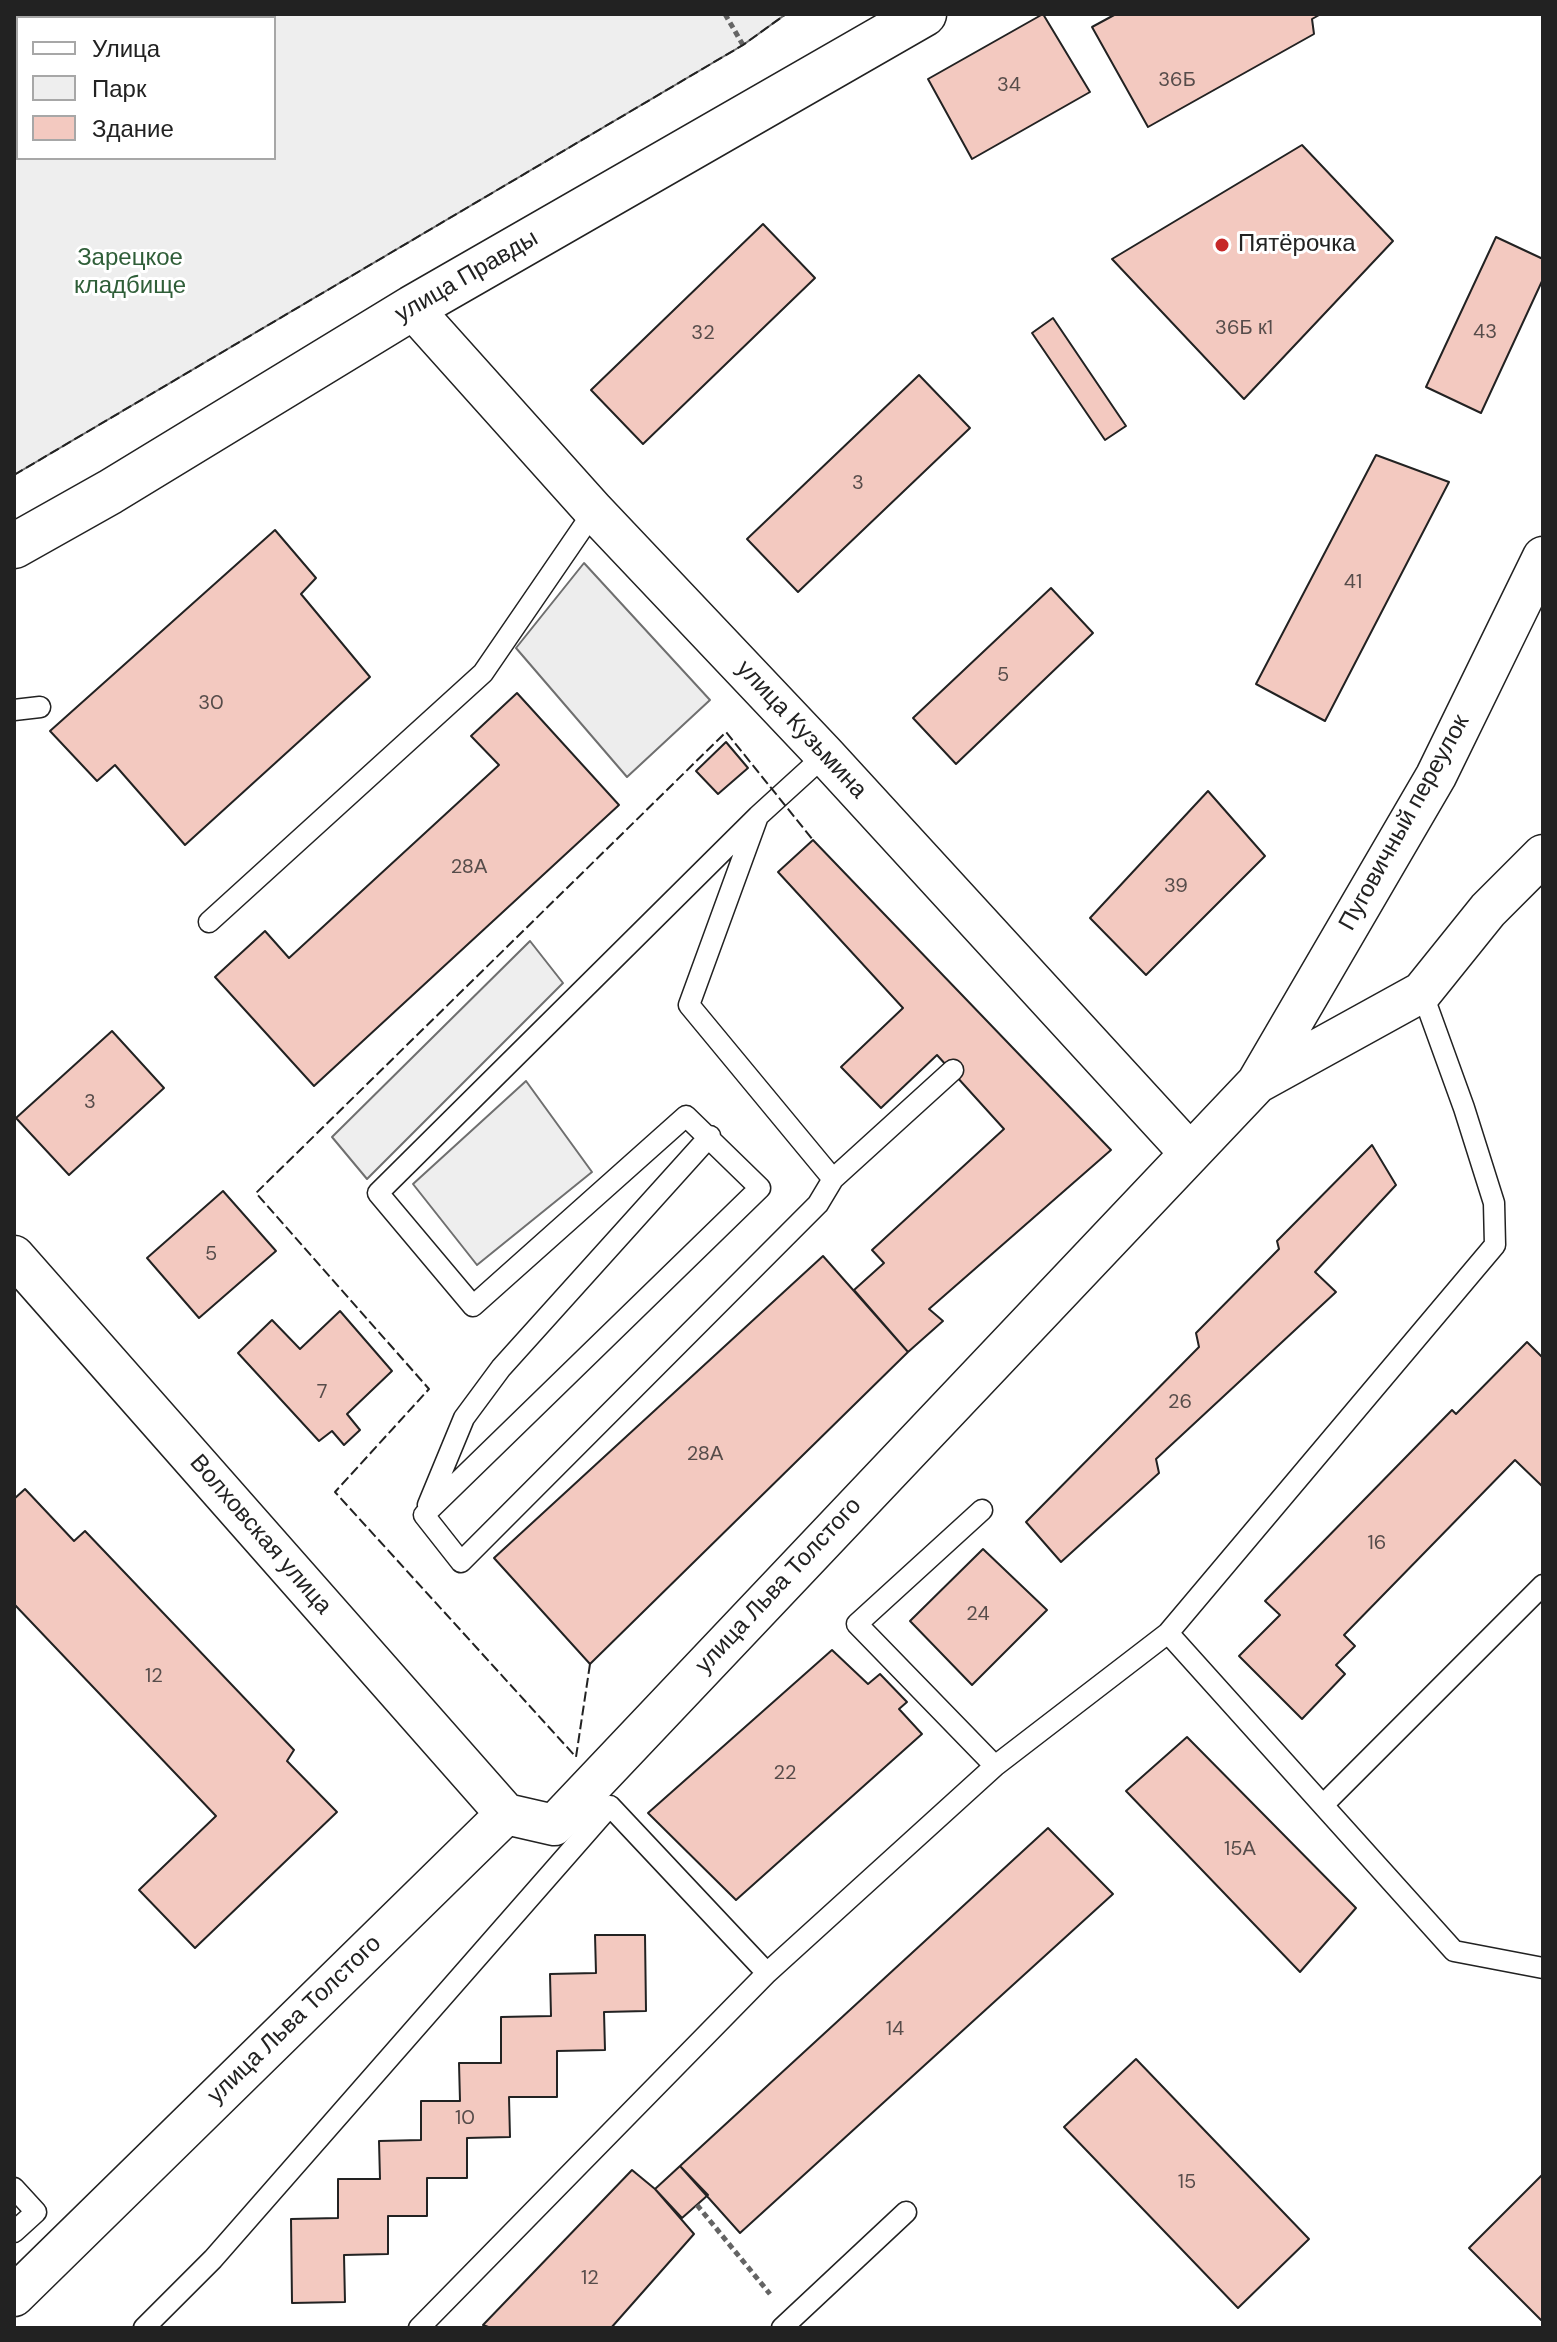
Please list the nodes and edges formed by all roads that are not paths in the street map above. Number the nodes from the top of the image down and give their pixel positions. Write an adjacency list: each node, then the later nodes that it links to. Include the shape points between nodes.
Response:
1 (924, 14): 2 (main road, улица Правды)
2 (412, 308): 3 (street, улица Кузьмина); 4 (main road, улица Правды)
3 (594, 511): 8 (street, улица Кузьмина); 11 (lane, via 483,673)
4 (14, 546)
5 (1543, 557): 14 (street, Пуговичный переулок, via 1436,776)
6 (40, 707): 7 (lane)
7 (14, 710)
8 (825, 755): 9 (lane); 16 (street, улица Кузьмина)
9 (758, 816): 15 (lane, via 378,1193 473,1306 686,1116); 17 (lane, via 689,1005)
10 (1543, 855): 12 (street, улица Льва Толстого, via 1488,910)
11 (209, 922)
12 (1422, 992): 14 (street, улица Льва Толстого); 22 (lane, via 1494,1203 1495,1245)
13 (953, 1070): 17 (lane)
14 (1257, 1083): 16 (street, улица Льва Толстого)
15 (710, 1136): 20 (lane, via 501,1368 464,1418); 20 (lane, via 760,1188)
16 (1189, 1152): 25 (street, улица Льва Толстого, via 554,1825)
17 (833, 1179): 20 (lane, via 818,1204 461,1562)
18 (14, 1256): 25 (street, Волховская улица)
19 (982, 1510): 23 (lane, via 857,1624)
20 (424, 1515)
21 (1543, 1585): 24 (lane)
22 (1168, 1633): 23 (lane); 24 (lane)
23 (995, 1766): 27 (lane)
24 (1323, 1805): 26 (lane, via 1454,1951)
25 (506, 1814): 31 (street, улица Льва Толстого)
26 (1543, 1968)
27 (767, 1973): 33 (lane, via 610,1806 213,2259); 34 (lane)
28 (14, 2188): 30 (lane, via 36,2212)
29 (906, 2212): 32 (lane)
30 (14, 2232)
31 (14, 2296)
32 (787, 2324)
33 (144, 2328)
34 (419, 2328)

